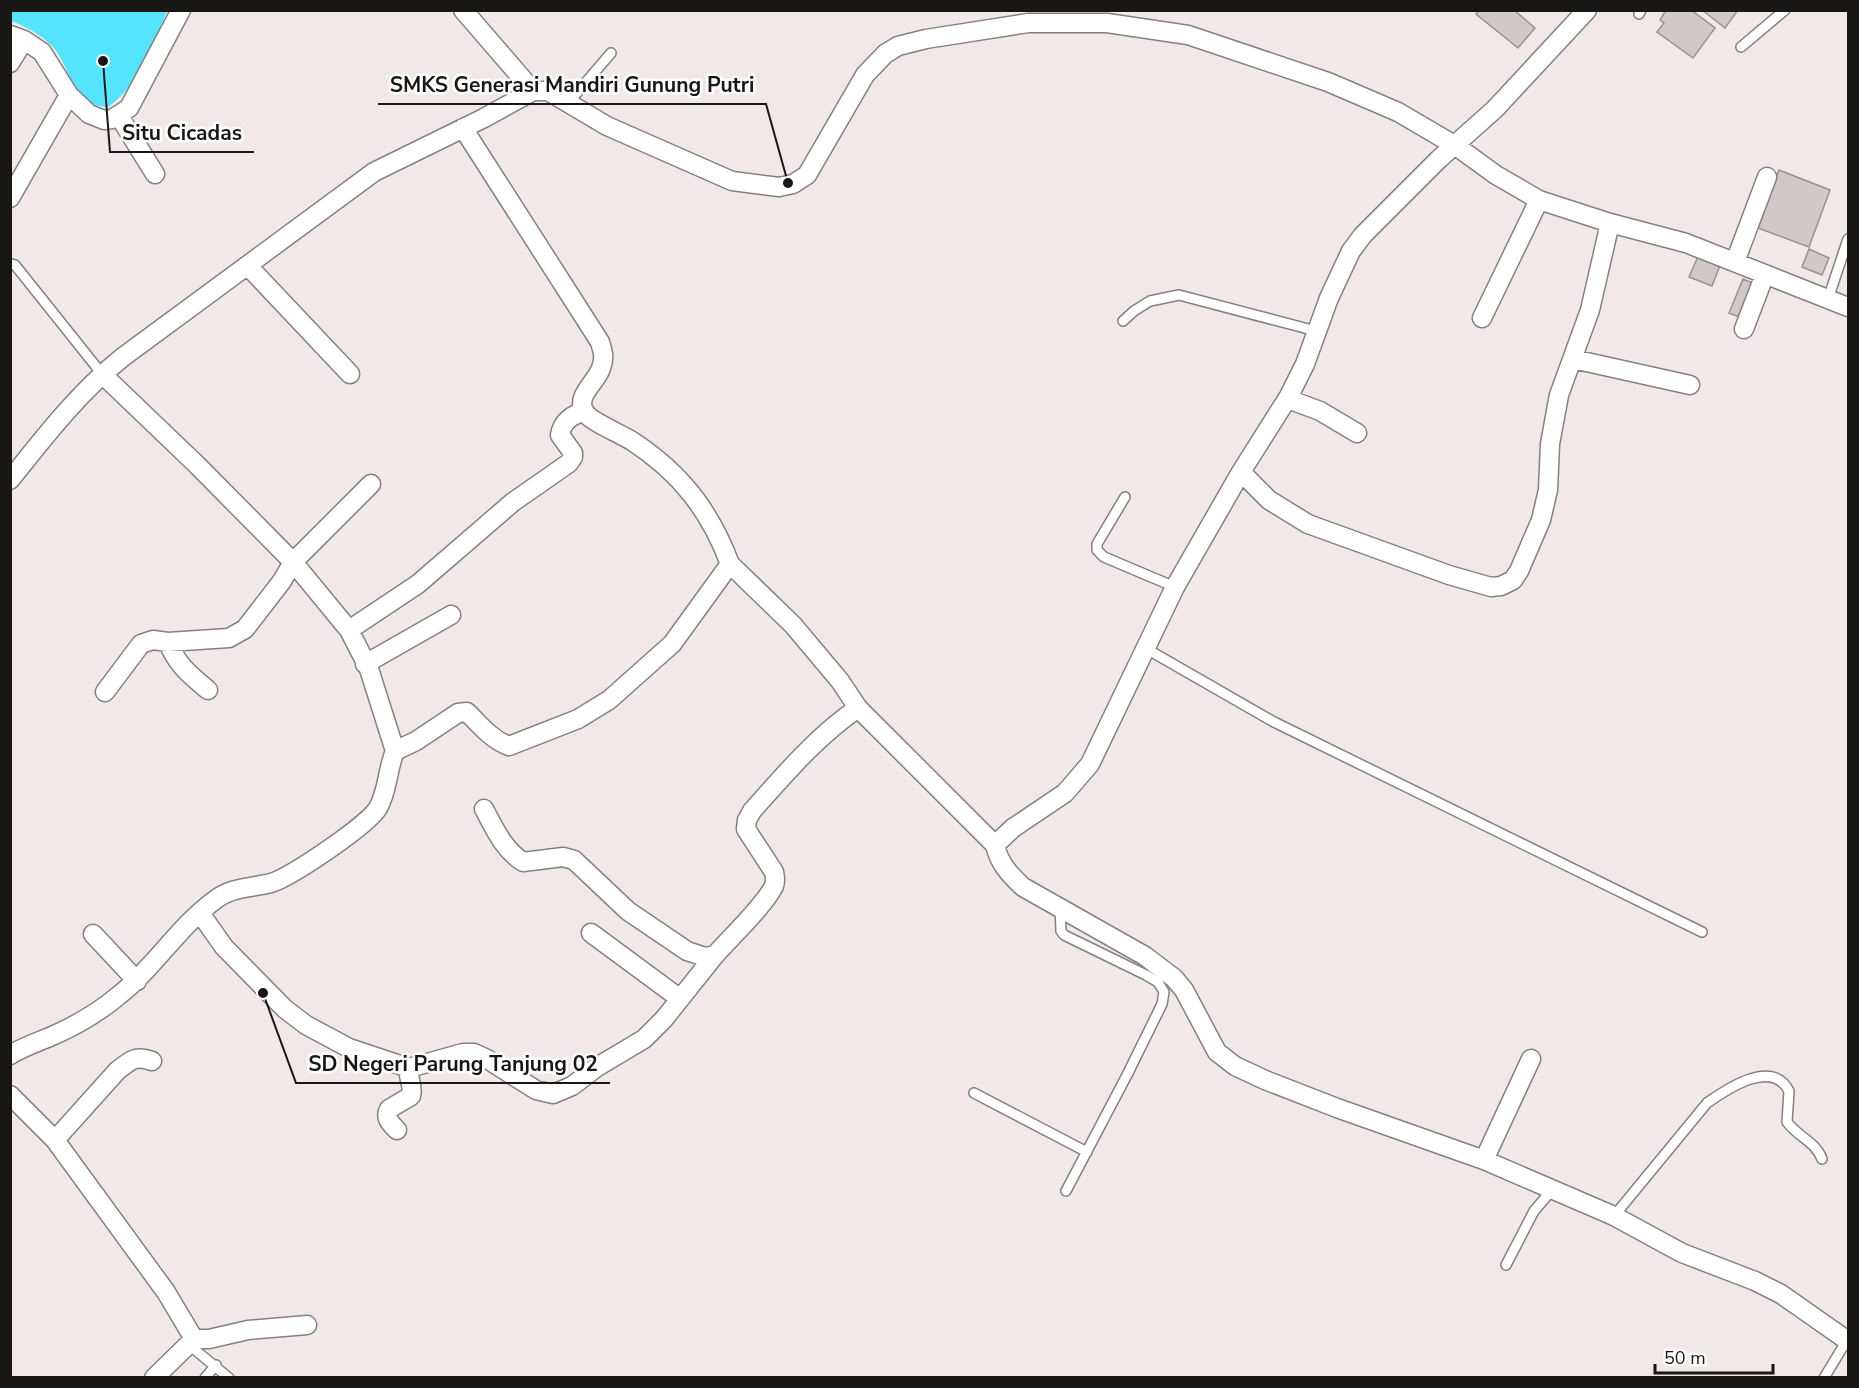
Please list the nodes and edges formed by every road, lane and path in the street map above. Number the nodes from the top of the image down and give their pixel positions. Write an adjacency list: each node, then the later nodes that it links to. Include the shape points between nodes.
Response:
1 (182, 10): 12 (street, via 129,108)
2 (463, 10): 9 (street)
3 (1587, 10): 14 (street)
4 (1785, 10): 6 (lane)
5 (17, 38): 8 (street); 10 (street, via 42,52)
6 (1741, 47)
7 (611, 53): 11 (lane)
8 (10, 63)
9 (533, 90): 11 (street, via 549,91); 13 (street)
10 (69, 95): 12 (street, via 90,114 104,120); 17 (street)
11 (569, 102): 14 (street, via 607,126 732,181 778,187 807,175 865,75 898,46 1028,23 1107,23 1188,35 1328,82 1398,112)
12 (119, 116): 15 (street)
13 (463, 128): 23 (street, via 375,172); 36 (street, via 600,342 604,356 601,371 582,400)
14 (1456, 146): 18 (street); 30 (street, via 1363,235 1351,251)
15 (155, 174)
16 (1767, 177): 21 (street)
17 (10, 198)
18 (1539, 200): 19 (street); 27 (street)
19 (1610, 222): 21 (street); 31 (street, via 1590,310)
20 (1848, 239): 25 (lane)
21 (1736, 262): 24 (street)
22 (10, 264): 32 (lane)
23 (248, 266): 32 (street); 33 (street)
24 (1764, 274): 25 (street); 29 (street)
25 (1828, 299): 26 (street)
26 (1848, 308)
27 (1482, 318)
28 (1123, 321): 30 (lane, via 1150,301 1179,295)
29 (1744, 329)
30 (1316, 331): 35 (street)
31 (1574, 359): 34 (street); 38 (street, via 1559,396 1541,520 1519,571 1501,586 1449,575 1308,524 1269,500)
32 (102, 374): 39 (street); 42 (street)
33 (350, 374)
34 (1690, 385)
35 (1289, 396): 37 (street); 38 (street)
36 (585, 412): 43 (street, via 635,443 682,481 703,508); 46 (street, via 574,415 561,428 560,435 573,453 569,463 513,502 418,584)
37 (1357, 434)
38 (1241, 472): 44 (street)
39 (10, 480)
40 (371, 484): 42 (street)
41 (1125, 497): 44 (lane, via 1097,550 1104,557)
42 (293, 562): 46 (street); 47 (street, via 245,629 229,638)
43 (730, 564): 52 (street, via 793,625); 53 (street, via 672,645 609,700 578,718 509,746 462,711)
44 (1174, 587): 48 (street)
45 (451, 615): 49 (street)
46 (349, 630): 49 (street)
47 (168, 642): 50 (street, via 174,657); 51 (street, via 153,640 141,644)
48 (1145, 648): 55 (street, via 1090,764 1065,793); 58 (lane, via 1274,722)
49 (365, 664): 53 (street)
50 (208, 690)
51 (105, 692)
52 (858, 708): 55 (street); 61 (street, via 800,757 752,811 746,829 775,879 758,908)
53 (395, 752): 57 (street, via 384,795 364,822 295,871 272,883 228,891)
54 (484, 809): 61 (street, via 504,845 523,862 563,857 574,860 628,911 687,951 705,957)
55 (995, 845): 56 (street, via 1007,872)
56 (1060, 907): 72 (lane, via 1064,935 1146,975 1158,982 1164,992 1162,1004); 74 (street, via 1156,963 1174,978 1217,1052 1235,1065 1337,1108)
57 (200, 913): 62 (street); 67 (street, via 257,983 306,1025 349,1048)
58 (1702, 932)
59 (591, 933): 63 (street)
60 (93, 934): 62 (street)
61 (715, 955): 63 (street)
62 (137, 981): 64 (street, via 69,1028)
63 (679, 998): 67 (street, via 644,1039 553,1094 536,1090 474,1053)
64 (10, 1054)
65 (1531, 1059): 74 (street)
66 (153, 1061): 71 (street, via 142,1058 128,1062)
67 (409, 1068): 70 (street, via 411,1096 387,1113 388,1121)
68 (974, 1093): 72 (lane)
69 (10, 1095): 71 (street)
70 (397, 1130)
71 (55, 1140): 80 (street, via 166,1292)
72 (1087, 1152): 76 (lane)
73 (1822, 1159): 77 (lane, via 1819,1150 1787,1122 1787,1086 1774,1078 1756,1076 1707,1103)
74 (1484, 1160): 75 (street)
75 (1552, 1190): 77 (street); 78 (lane, via 1534,1211)
76 (1066, 1191)
77 (1614, 1216): 81 (street, via 1682,1253 1781,1294)
78 (1506, 1265)
79 (307, 1324): 80 (street)
80 (191, 1341): 82 (lane); 83 (street)
81 (1848, 1341): 86 (lane)
82 (216, 1365): 84 (lane); 85 (lane)
83 (154, 1377)
84 (205, 1377)
85 (229, 1377)
86 (1824, 1377)

